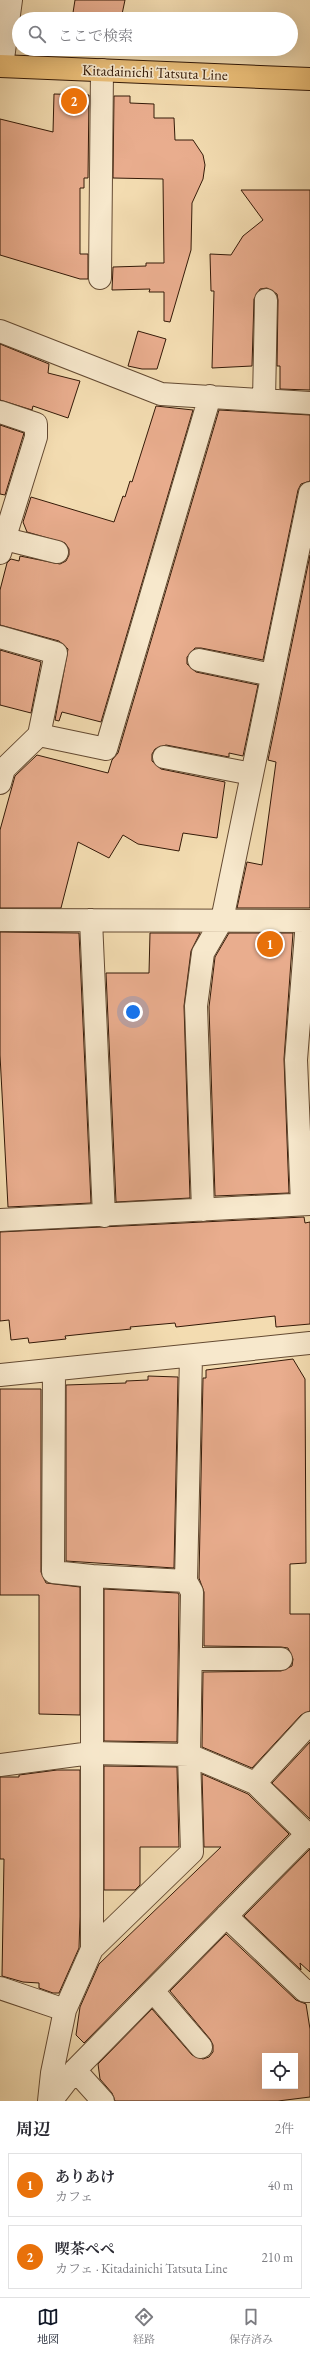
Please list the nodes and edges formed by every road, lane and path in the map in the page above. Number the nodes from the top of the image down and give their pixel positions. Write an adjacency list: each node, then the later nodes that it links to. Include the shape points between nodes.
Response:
1 (11, 0): 2 (street)
2 (1, 66): 3 (main road, Kitadainichi Tatsuta Line)
3 (102, 70): 4 (main road, Kitadainichi Tatsuta Line); 5 (street)
4 (310, 79)
5 (100, 278)
6 (266, 300): 9 (street)
7 (0, 331): 8 (street, via 161,394)
8 (210, 396): 9 (street); 18 (street, via 106,749)
9 (264, 400): 10 (street)
10 (310, 403)
11 (0, 412): 13 (street, via 36,424 36,437)
12 (310, 493): 17 (street)
13 (2, 546): 14 (street)
14 (57, 552)
15 (0, 637): 18 (street, via 56,653)
16 (199, 660): 17 (street)
17 (272, 675): 20 (street)
18 (39, 735): 21 (street, via 4,768)
19 (164, 757): 20 (street)
20 (252, 774): 24 (street)
21 (0, 783)
22 (0, 920): 23 (street)
23 (91, 920): 24 (street); 28 (street)
24 (222, 920): 25 (street); 27 (street, via 202,953 196,1006)
25 (308, 921): 26 (street, via 296,1060)
26 (306, 1204): 27 (street)
27 (203, 1210): 28 (street)
28 (104, 1216): 29 (street)
29 (0, 1220)
30 (310, 1343): 31 (street)
31 (191, 1356): 32 (street); 35 (street)
32 (54, 1370): 33 (street); 34 (street, via 53,1572)
33 (0, 1375)
34 (92, 1576): 35 (street); 39 (street)
35 (186, 1581): 37 (street, via 192,1592)
36 (281, 1659): 37 (street)
37 (191, 1660): 40 (street)
38 (310, 1724): 42 (street)
39 (91, 1753): 40 (street); 41 (street); 45 (street)
40 (189, 1755): 42 (street); 45 (street, via 192,1852)
41 (0, 1766)
42 (255, 1783): 43 (street)
43 (308, 1836): 44 (street)
44 (226, 1916): 47 (street); 48 (street, via 305,1991)
45 (92, 1949): 49 (street)
46 (0, 1988): 49 (street)
47 (152, 1991): 50 (street); 51 (street)
48 (310, 1991)
49 (65, 2010): 52 (street, via 52,2072)
50 (201, 2047)
51 (75, 2070): 52 (street); 53 (street)
52 (50, 2101)
53 (103, 2101)

